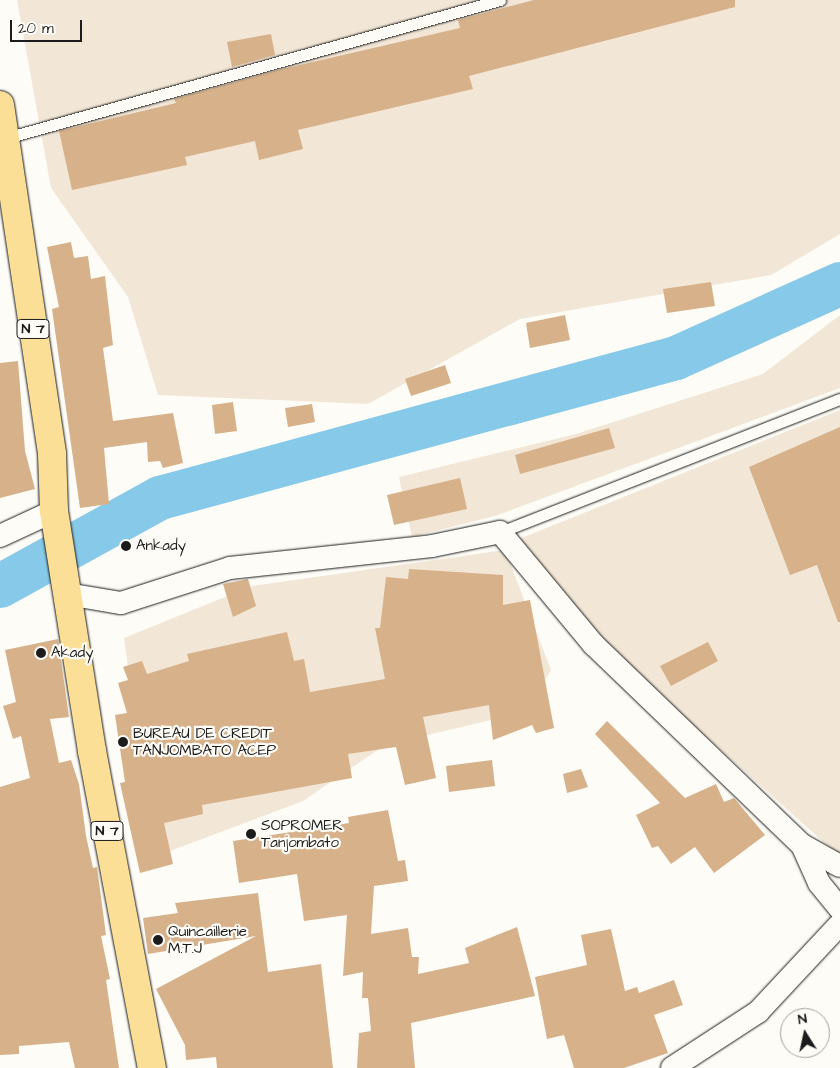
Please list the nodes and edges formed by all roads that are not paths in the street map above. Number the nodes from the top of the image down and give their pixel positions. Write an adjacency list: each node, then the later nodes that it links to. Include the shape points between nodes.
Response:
1 (500, 0): 3 (lane)
2 (0, 105): 3 (main road, N 7)
3 (6, 138): 5 (main road, N 7, via 52,454)
4 (840, 399): 6 (lane)
5 (54, 511): 7 (street); 8 (main road, N 7)
6 (500, 532): 8 (street, via 432,546 230,568 121,603); 9 (street, via 594,644)
7 (0, 536)
8 (67, 594): 13 (main road, N 7, via 92,751)
9 (802, 845): 10 (street); 11 (street, via 819,883)
10 (840, 866)
11 (840, 909)
12 (840, 924): 14 (street, via 758,1012)
13 (152, 1068)
14 (672, 1068)

